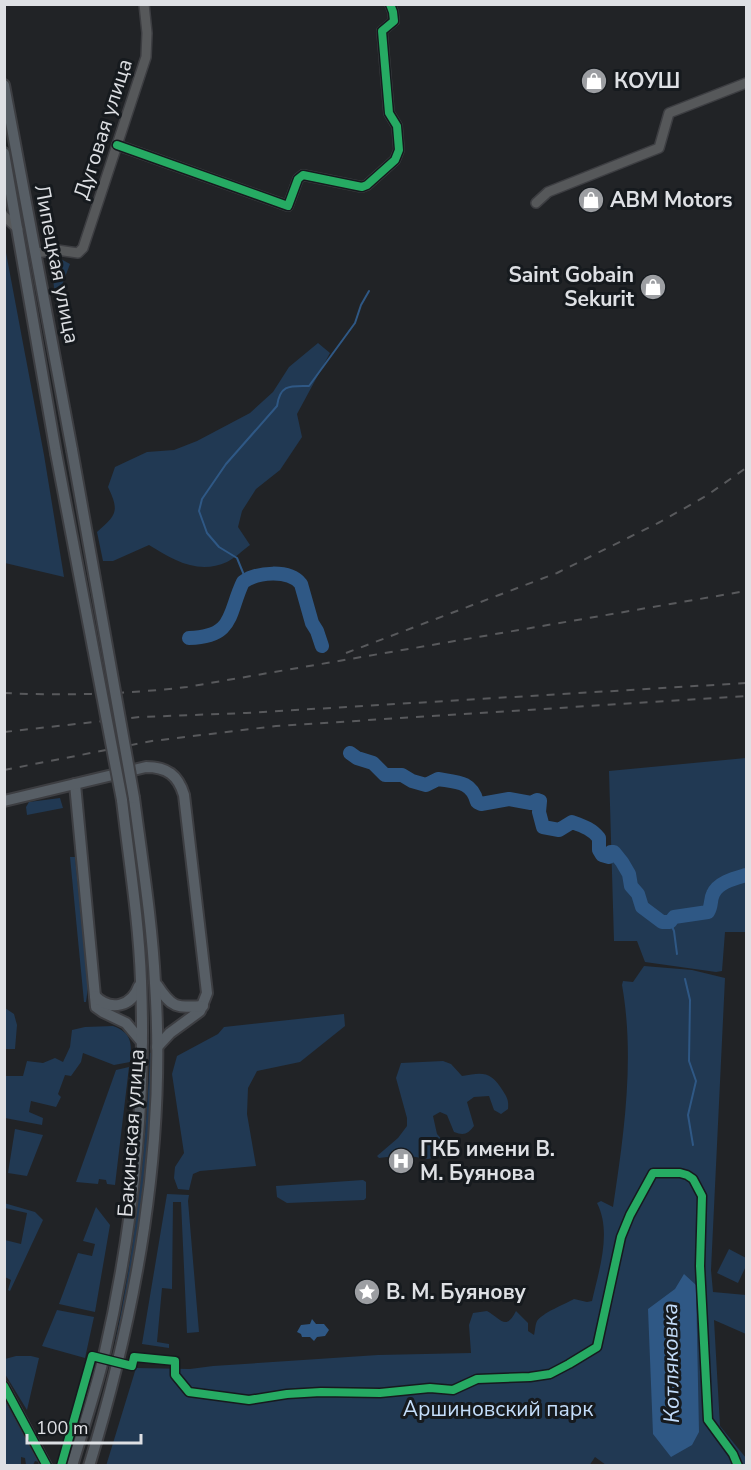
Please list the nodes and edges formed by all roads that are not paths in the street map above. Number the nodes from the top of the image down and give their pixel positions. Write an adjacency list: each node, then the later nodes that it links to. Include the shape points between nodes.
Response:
1 (144, 4): 5 (street, Дуговая улица, via 146,57)
2 (390, 4): 5 (street, via 394,21 382,31 389,113 397,126 399,150 395,160 367,185 303,176 298,179 288,206)
3 (747, 84): 9 (street, via 669,113 659,148 548,192)
4 (4, 86): 12 (main road, Липецкая улица)
5 (117, 145): 12 (street, Дуговая улица, via 81,252 57,249)
6 (4, 153): 7 (main road, Липецкая улица)
7 (12, 190): 8 (street); 11 (main road, Липецкая улица)
8 (4, 200)
9 (536, 202)
10 (4, 216): 11 (street)
11 (18, 229): 15 (main road, Липецкая улица, bridge)
12 (36, 253): 14 (main road, Липецкая улица, bridge)
13 (75, 784): 16 (main road); 19 (main road); 20 (main road, via 146,767 158,767 177,777 184,795 208,987)
14 (134, 798): 18 (main road, Бакинская улица)
15 (122, 800): 17 (main road, Бакинская улица)
16 (4, 801)
17 (141, 980): 19 (main road, via 133,999 122,1004 104,1002); 21 (main road, Бакинская улица)
18 (155, 983): 20 (main road, via 172,1005); 22 (main road, Бакинская улица)
19 (95, 996): 21 (main road, via 99,1010 126,1023)
20 (203, 1006): 22 (main road)
21 (142, 1042): 25 (main road, Бакинская улица, via 137,1148 122,1260 103,1359)
22 (157, 1047): 26 (main road, Бакинская улица, via 155,1127 139,1261 117,1368)
23 (4, 1386): 24 (street)
24 (47, 1466)
25 (72, 1466)
26 (89, 1466)

